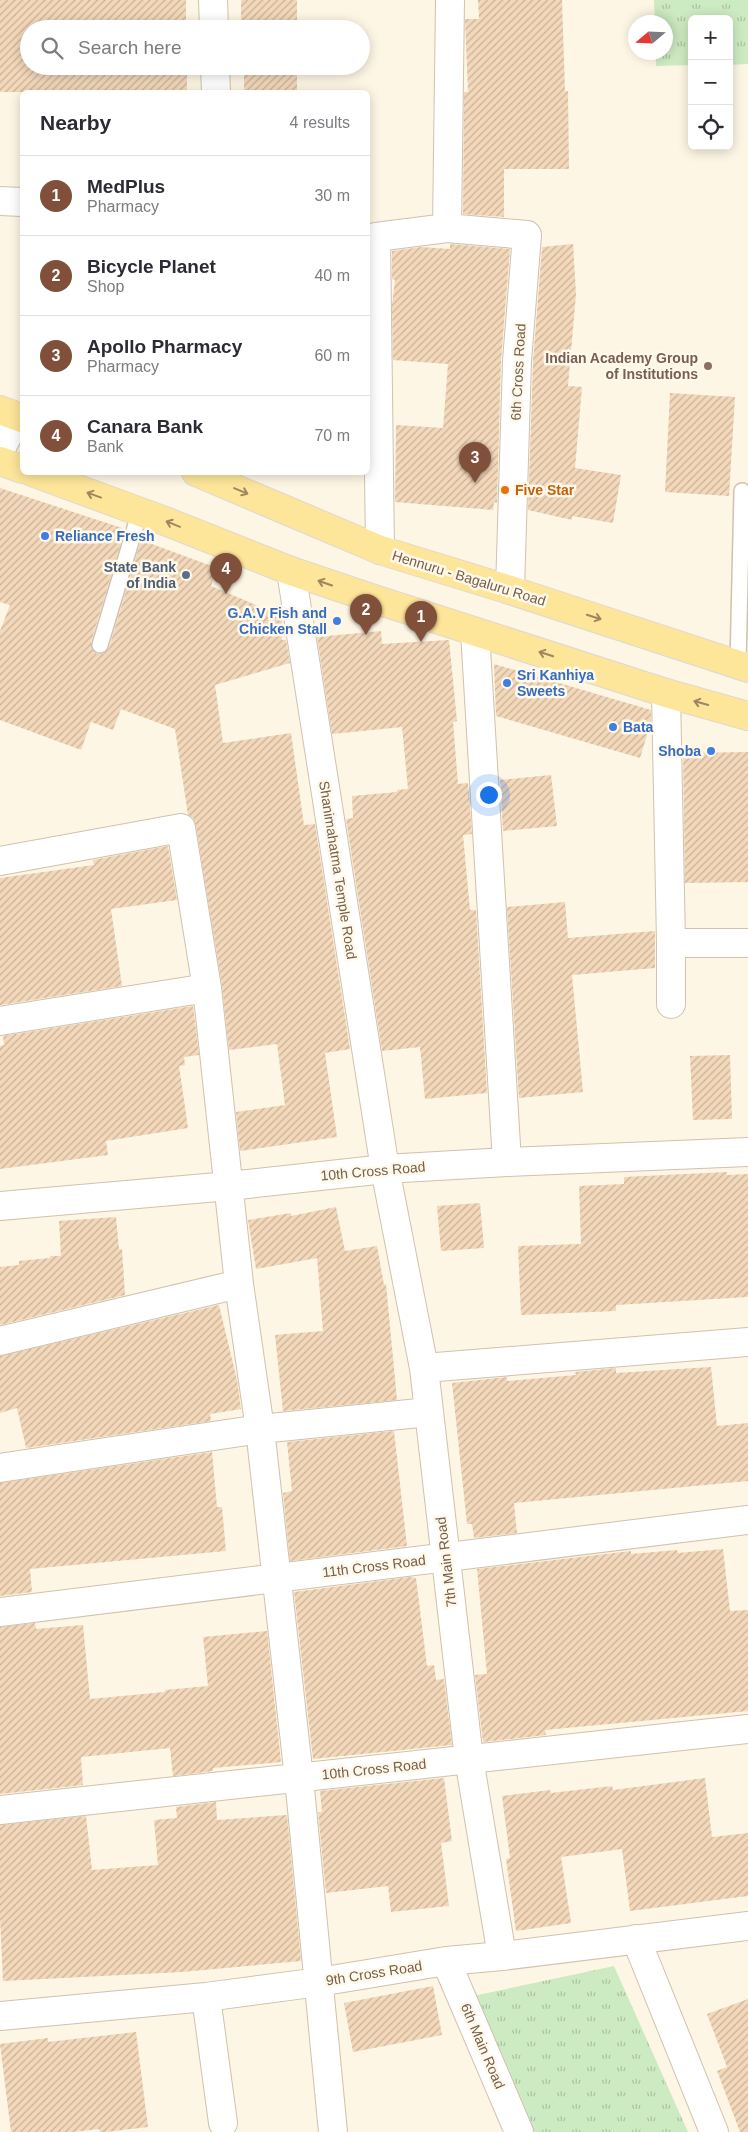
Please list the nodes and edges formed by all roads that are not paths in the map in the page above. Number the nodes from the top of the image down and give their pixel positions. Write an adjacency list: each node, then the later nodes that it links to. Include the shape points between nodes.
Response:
1 (213, 0): 3 (street)
2 (450, 0): 8 (street)
3 (214, 20)
4 (215, 75): 5 (street)
5 (216, 90)
6 (0, 200): 7 (street)
7 (20, 202)
8 (447, 228): 17 (street, via 376,237); 19 (street, 6th Cross Road, via 527,235 517,360)
9 (14, 415): 10 (street)
10 (0, 450)
11 (0, 461): 12 (main road)
12 (20, 468)
13 (40, 475): 16 (main road, one-way to 13)
14 (203, 475): 17 (main road, Hennuru - Bagaluru Road, one-way to 17)
15 (742, 491): 22 (lane)
16 (140, 511): 18 (main road, one-way to 16); 21 (lane)
17 (380, 550): 19 (main road, Hennuru - Bagaluru Road)
18 (291, 571): 20 (main road, one-way to 18); 33 (street, Shanimahatma Temple Road)
19 (510, 590): 22 (main road, Hennuru - Bagaluru Road, one-way to 22)
20 (475, 632): 23 (main road, one-way to 20); 32 (street)
21 (100, 644)
22 (743, 667)
23 (666, 693): 24 (main road, one-way to 23); 26 (street)
24 (748, 716)
25 (0, 861): 28 (street, via 181,828)
26 (671, 943): 27 (street); 29 (street)
27 (748, 943)
28 (207, 988): 30 (street); 34 (street)
29 (671, 1004)
30 (0, 1021)
31 (748, 1152): 32 (street, 10th Cross Road)
32 (508, 1162): 33 (street, 10th Cross Road)
33 (385, 1169): 34 (street, 10th Cross Road); 39 (street, 7th Main Road)
34 (229, 1186): 35 (street, 10th Cross Road); 36 (street)
35 (0, 1206)
36 (239, 1284): 37 (street); 41 (street)
37 (0, 1341)
38 (748, 1342): 39 (street)
39 (424, 1368): 40 (street, 7th Main Road)
40 (429, 1412): 41 (street); 44 (street, 7th Main Road)
41 (260, 1429): 42 (street); 45 (street)
42 (0, 1468)
43 (748, 1520): 44 (street, 11th Cross Road)
44 (445, 1558): 45 (street, 11th Cross Road); 48 (street, 7th Main Road)
45 (277, 1578): 46 (street, 11th Cross Road); 49 (street)
46 (0, 1612)
47 (748, 1729): 48 (street, 10th Cross Road)
48 (469, 1759): 49 (street, 10th Cross Road); 53 (street, 7th Main Road)
49 (299, 1778): 50 (street, 10th Cross Road); 55 (street)
50 (0, 1810)
51 (748, 1926): 52 (street, 9th Cross Road)
52 (636, 1939): 53 (street, 9th Cross Road); 61 (street)
53 (502, 1956): 54 (street, 9th Cross Road)
54 (446, 1961): 55 (street, 9th Cross Road); 60 (street, 6th Main Road)
55 (319, 1982): 56 (street, 9th Cross Road); 59 (street)
56 (206, 1998): 57 (street, 9th Cross Road); 58 (street)
57 (0, 2016)
58 (223, 2123)
59 (333, 2132)
60 (519, 2132)
61 (714, 2132)

